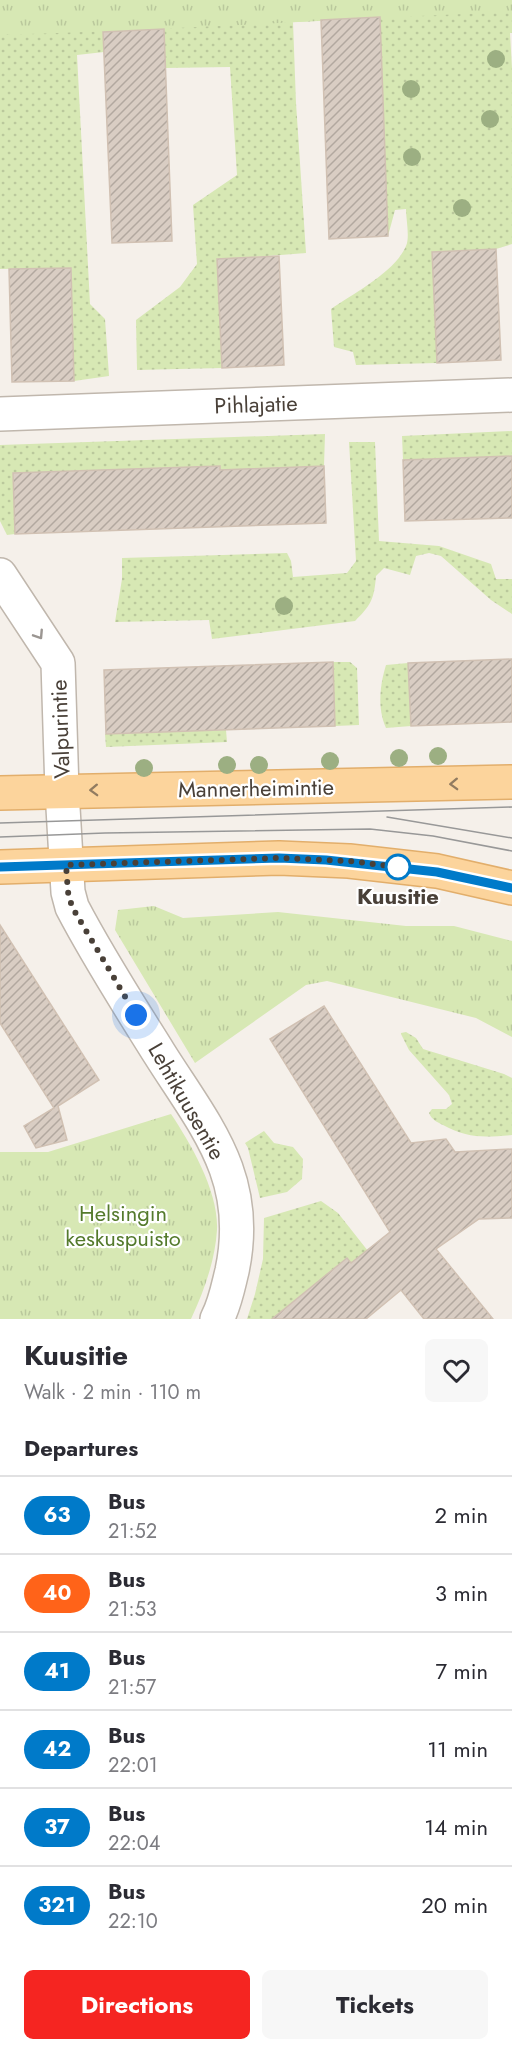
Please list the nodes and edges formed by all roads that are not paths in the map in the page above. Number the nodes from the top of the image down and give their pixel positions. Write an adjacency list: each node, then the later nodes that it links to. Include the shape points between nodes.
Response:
1 (512, 395): 2 (street, Pihlajatie)
2 (0, 414)
3 (0, 575): 5 (street, Valpurintie, one-way to 5, via 58,663)
4 (512, 782): 5 (main road, Mannerheimintie, one-way to 5)
5 (62, 791): 6 (main road, Mannerheimintie); 7 (street, Valpurintie)
6 (0, 793)
7 (66, 865): 8 (main road); 9 (main road, via 279,858 349,861 437,872); 10 (street, Lehtikuusentie, via 68,892 76,916 223,1158 237,1233 228,1288)
8 (0, 867)
9 (512, 888)
10 (217, 1319)

